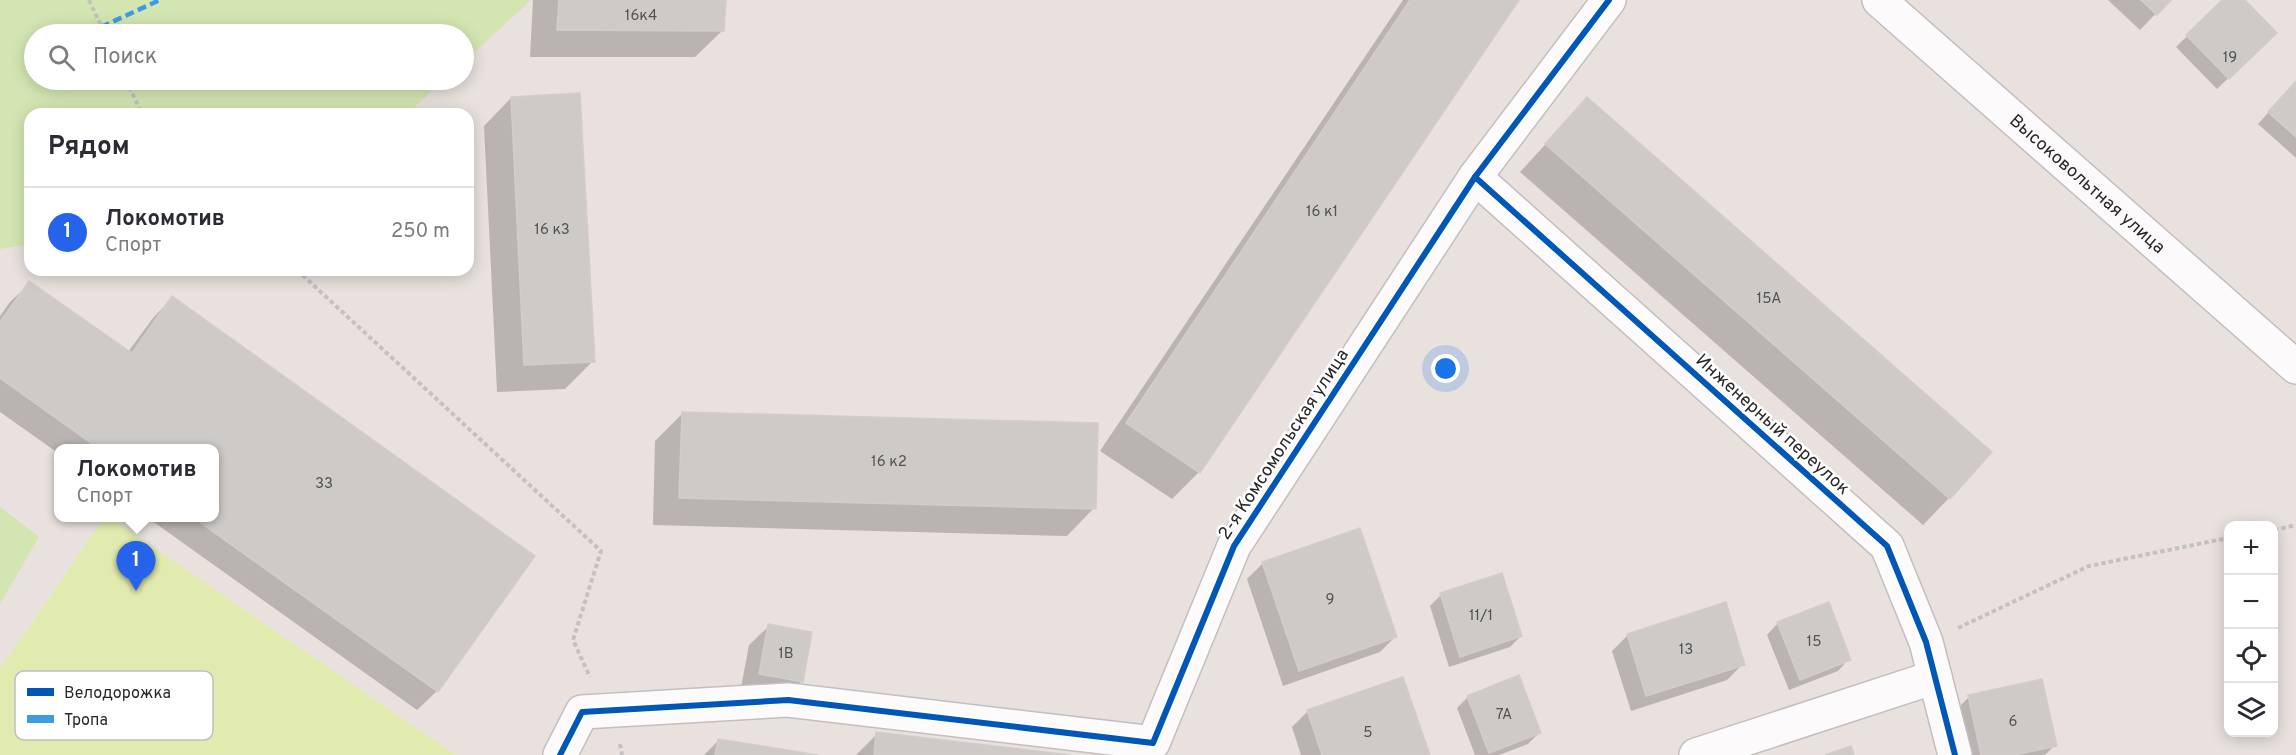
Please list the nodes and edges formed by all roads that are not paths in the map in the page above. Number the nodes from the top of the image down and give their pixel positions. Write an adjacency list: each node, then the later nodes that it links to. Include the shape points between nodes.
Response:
1 (1609, 0): 3 (street, 2-я Комсомольская улица)
2 (1879, 0): 4 (street, Высоковольтная улица)
3 (1475, 177): 5 (street, Инженерный переулок, via 1887,546 1926,642); 6 (street, 2-я Комсомольская улица, via 1234,546)
4 (2296, 367)
5 (1935, 677): 8 (street); 9 (street, Инженерный переулок)
6 (1154, 749): 7 (street, 2-я Комсомольская улица, via 788,700 582,712)
7 (560, 755)
8 (1696, 755)
9 (1955, 755)

